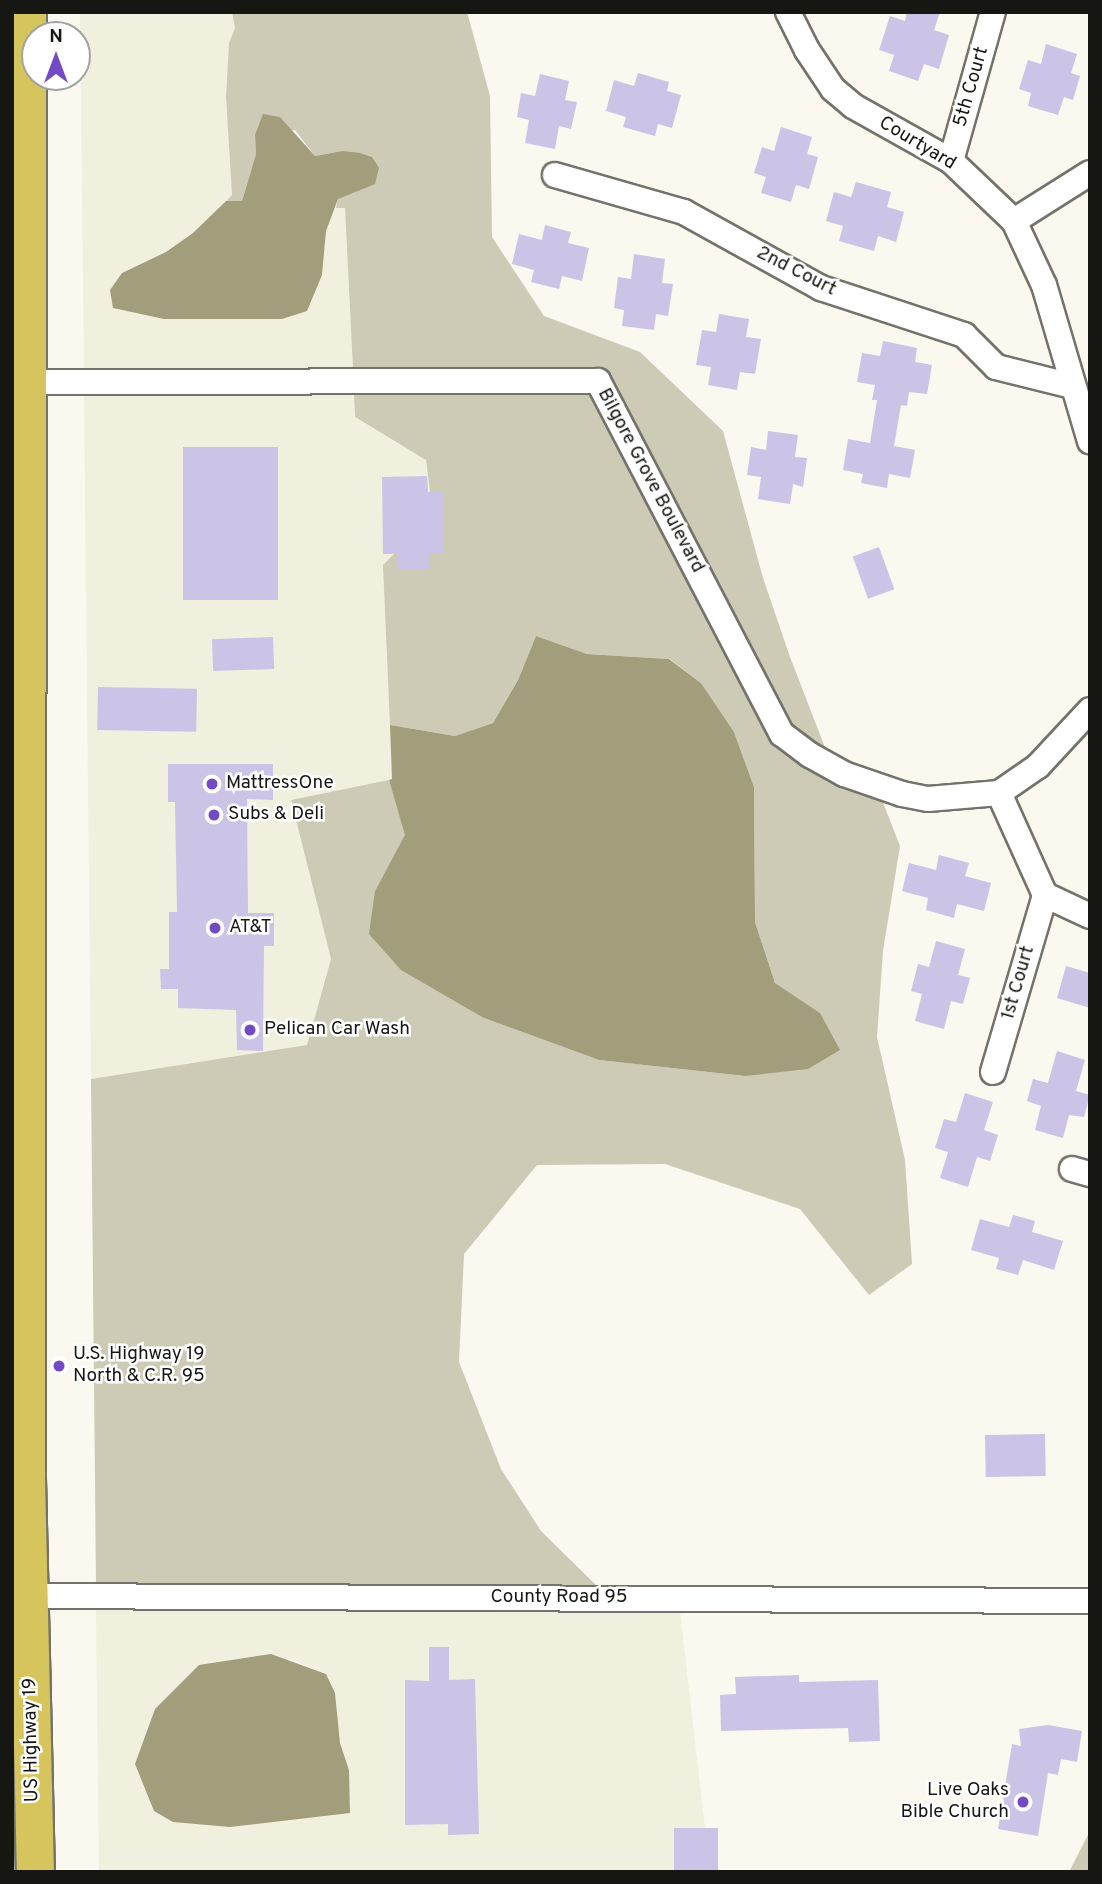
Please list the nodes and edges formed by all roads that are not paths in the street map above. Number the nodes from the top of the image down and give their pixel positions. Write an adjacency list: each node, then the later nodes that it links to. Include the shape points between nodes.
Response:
1 (27, 12): 8 (highway, US Highway 19)
2 (788, 12): 4 (street, Courtyard, via 833,89 853,106)
3 (993, 12): 4 (street, 5th Court)
4 (951, 161): 7 (street, Courtyard)
5 (1090, 173): 7 (street)
6 (555, 175): 9 (street, 2nd Court, via 684,212 821,288 964,335 996,368)
7 (1014, 222): 9 (street, Courtyard, via 1044,285)
8 (26, 382): 12 (street, Bilgore Grove Boulevard, via 598,381 782,734 844,775 902,794 928,799); 16 (highway, US Highway 19)
9 (1072, 386): 10 (street, Courtyard)
10 (1090, 440)
11 (1090, 710): 12 (street, Bilgore Grove Boulevard, via 1038,766)
12 (999, 793): 13 (street)
13 (1045, 895): 14 (street); 15 (street, 1st Court)
14 (1090, 916)
15 (993, 1072)
16 (28, 1597): 17 (street, County Road 95); 18 (highway, US Highway 19)
17 (1090, 1601)
18 (35, 1872)

